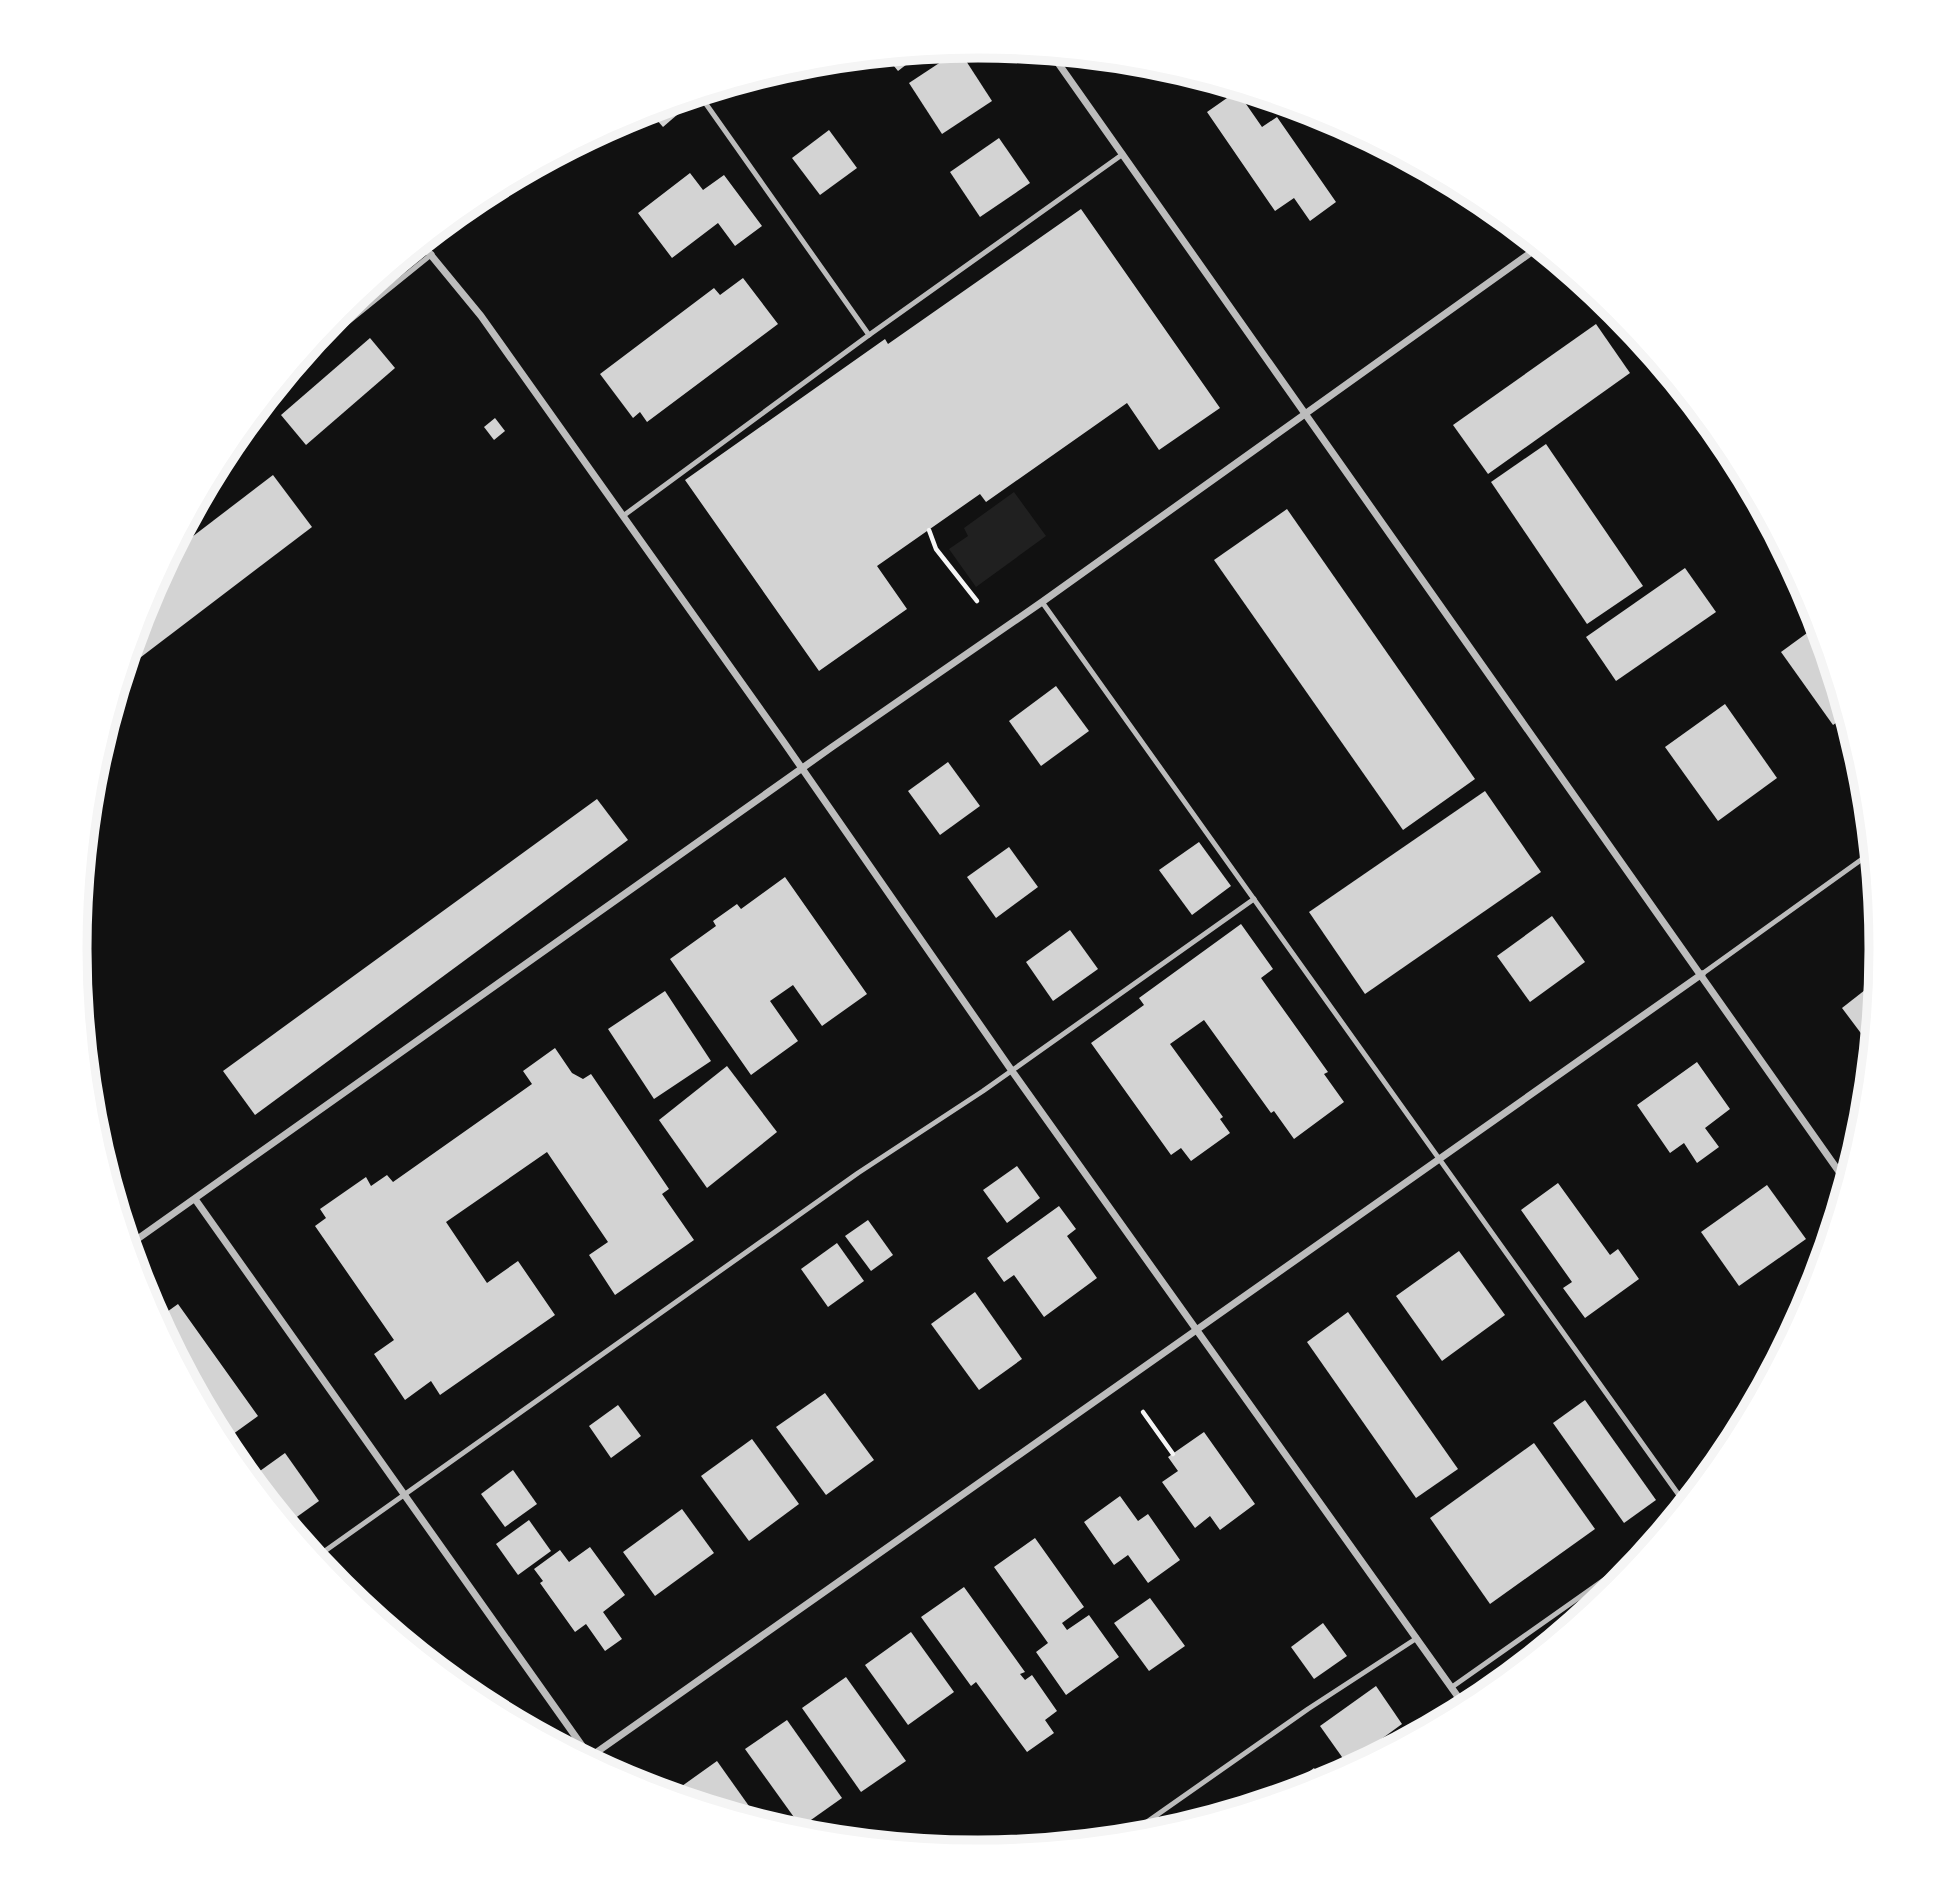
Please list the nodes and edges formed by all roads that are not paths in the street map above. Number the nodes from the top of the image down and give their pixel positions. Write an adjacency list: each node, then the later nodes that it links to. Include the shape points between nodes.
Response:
1 (1057, 62): 3 (street)
2 (704, 101): 8 (lane)
3 (1124, 154): 8 (lane); 9 (street)
4 (427, 249): 6 (street)
5 (1532, 251): 9 (street)
6 (432, 254): 7 (lane); 10 (street)
7 (336, 332)
8 (869, 335): 10 (lane)
9 (1304, 413): 11 (street); 15 (street)
10 (623, 516): 12 (street)
11 (1042, 602): 12 (street); 14 (lane)
12 (802, 769): 16 (street); 19 (street)
13 (1865, 857): 15 (lane)
14 (1254, 899): 16 (lane); 17 (lane)
15 (1702, 974): 17 (street); 18 (street)
16 (1012, 1071): 21 (street); 22 (lane, via 858,1173)
17 (1440, 1160): 21 (street); 23 (lane)
18 (1841, 1174)
19 (195, 1199): 20 (street); 22 (street)
20 (137, 1240)
21 (1197, 1330): 26 (street); 30 (street)
22 (405, 1495): 24 (lane); 29 (street)
23 (1681, 1498)
24 (323, 1553)
25 (1617, 1570): 27 (lane)
26 (1417, 1638): 27 (street); 31 (lane)
27 (1451, 1687): 28 (street)
28 (1460, 1699)
29 (582, 1747)
30 (599, 1755)
31 (1143, 1825)

